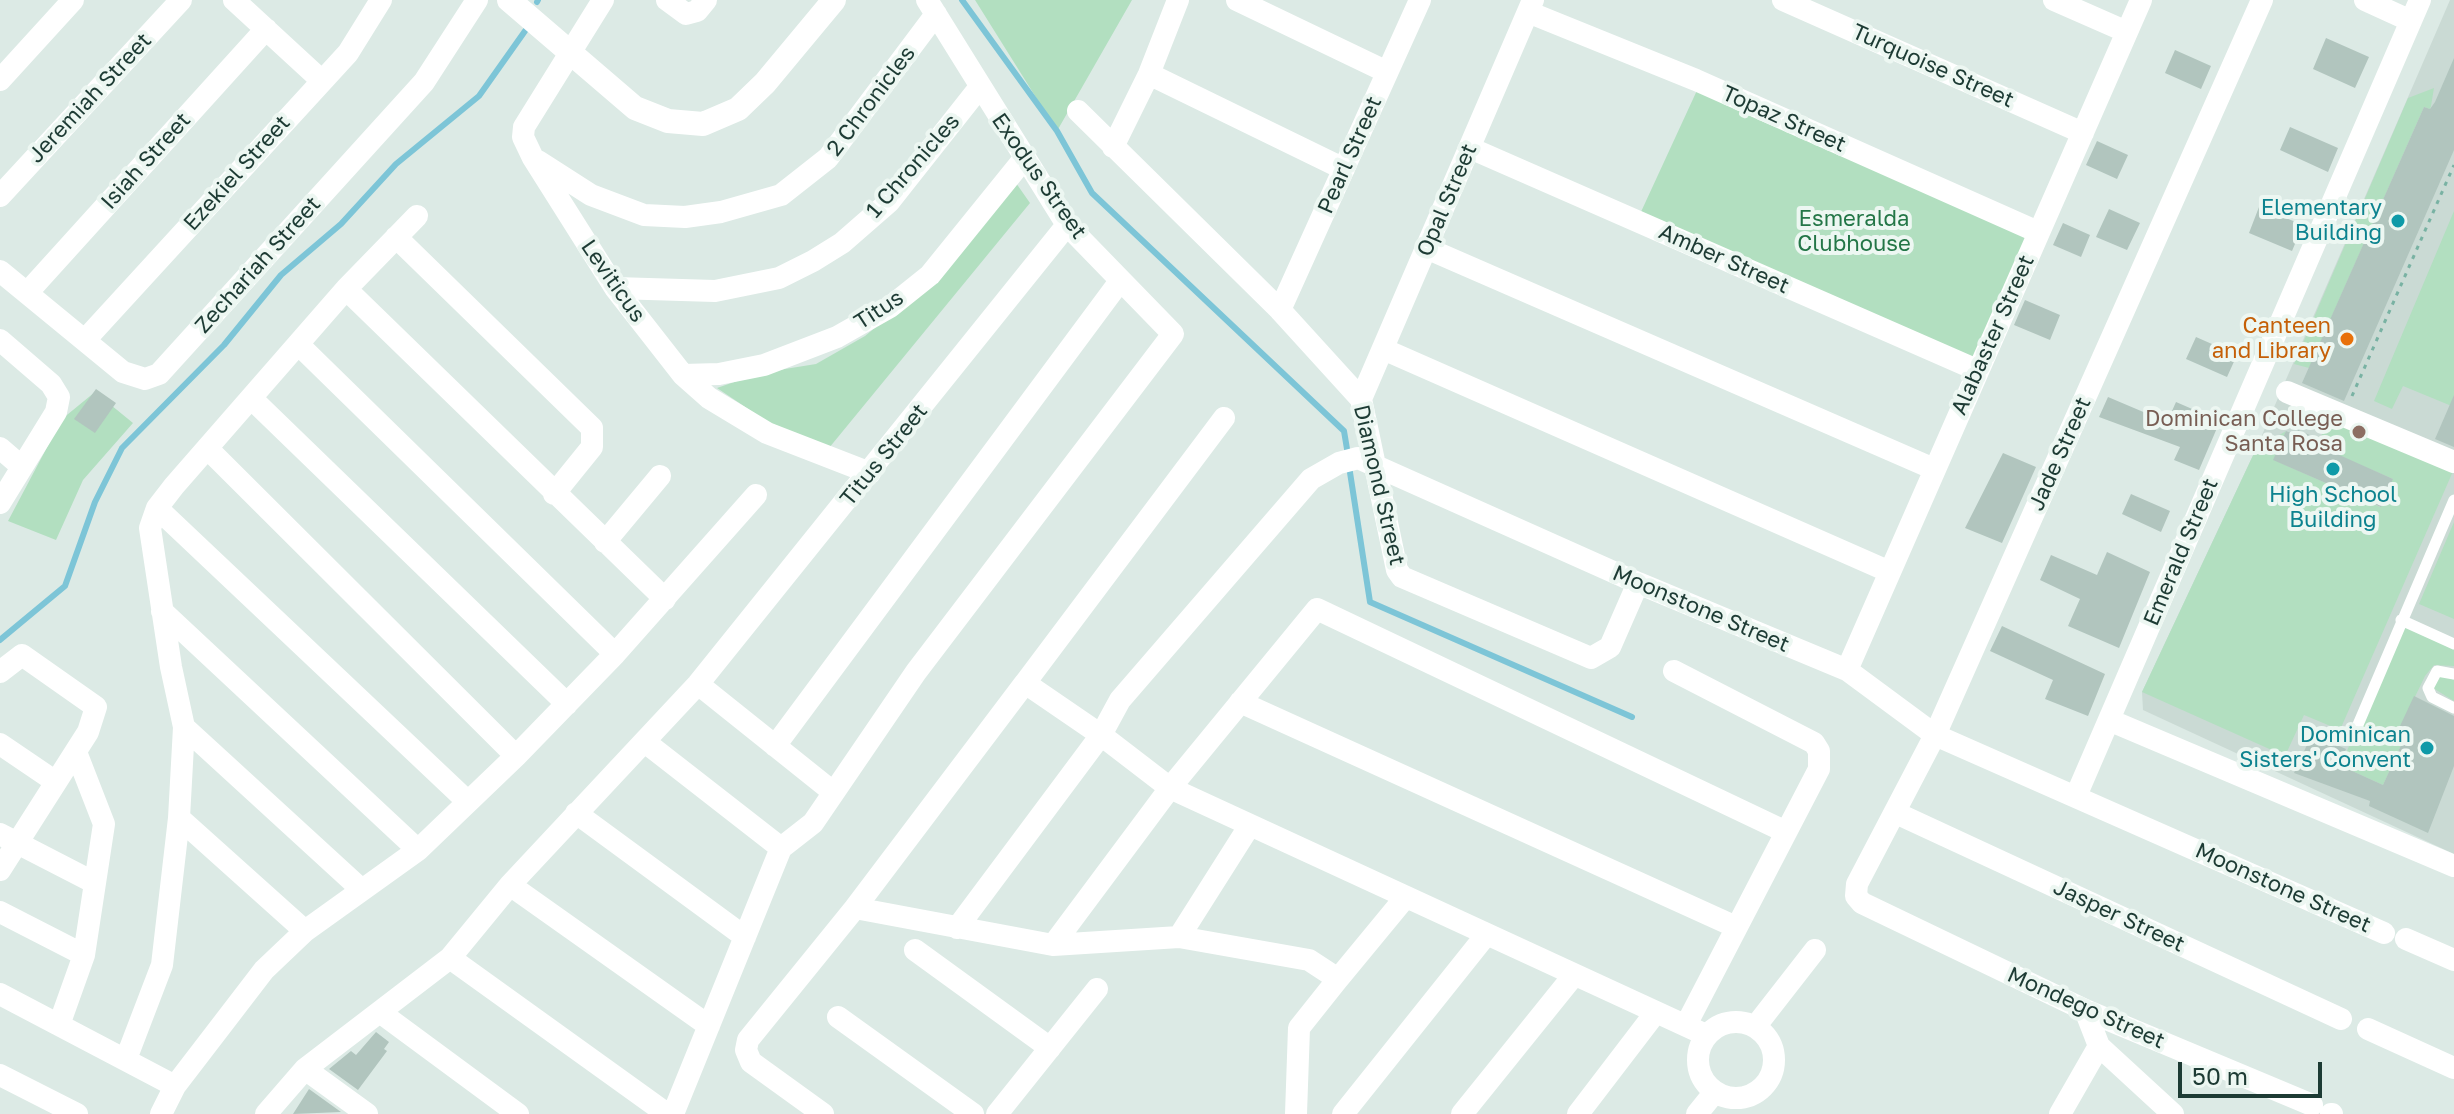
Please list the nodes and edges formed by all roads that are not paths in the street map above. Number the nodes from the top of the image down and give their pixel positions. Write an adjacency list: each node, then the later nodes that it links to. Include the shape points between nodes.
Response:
1 (73, 0): 27 (street)
2 (181, 0): 37 (street, Jeremiah Street)
3 (234, 0): 22 (street)
4 (477, 0): 50 (street, Zechariah Street, via 424,82 159,374 134,377)
5 (509, 0): 24 (street)
6 (603, 0): 24 (street, Leviticus)
7 (667, 0): 8 (street, via 686,14)
8 (706, 0)
9 (834, 0): 24 (street, via 756,92 738,109 703,124 668,121 635,108)
10 (1178, 0): 26 (street)
11 (1237, 0): 25 (street)
12 (1420, 0): 25 (street, Pearl Street)
13 (1783, 0): 31 (street, Turquoise Street)
14 (2054, 0): 23 (street)
15 (2141, 0): 23 (street, Alabaster Street)
16 (2262, 0): 93 (street, Jade Street)
17 (2365, 0): 21 (street)
18 (372, 4): 28 (street, Ezekiel Street, via 348,53)
19 (1531, 6): 33 (street, Opal Street); 40 (street, Topaz Street)
20 (932, 7): 29 (street, Exodus Street); 34 (street, 2 Chronicles, via 828,158 781,195 721,212 644,215 591,195)
21 (2416, 10): 89 (street, Emerald Street)
22 (266, 29): 28 (street); 47 (street, Isiah Street)
23 (2127, 32): 31 (street, Alabaster Street)
24 (568, 52): 34 (street, Leviticus, via 524,127)
25 (1387, 72): 36 (street, Pearl Street)
26 (1149, 74): 32 (street); 36 (street)
27 (0, 80)
28 (321, 80): 50 (street, Ezekiel Street)
29 (979, 88): 35 (street, Exodus Street); 45 (street, 1 Chronicles, via 889,202 813,261 779,278 715,291)
30 (1078, 111): 32 (street, Diamond Street)
31 (2083, 133): 40 (street, Alabaster Street)
32 (1113, 147): 48 (street, Diamond Street)
33 (1470, 148): 42 (street, Opal Street); 53 (street, Amber Street)
34 (533, 158): 45 (street, Leviticus)
35 (1023, 160): 39 (street, Exodus Street); 54 (street, Titus, via 930,275 890,307 837,337 764,365)
36 (1344, 169): 48 (street, Pearl Street)
37 (0, 196)
38 (417, 216): 41 (street)
39 (1067, 225): 44 (street, Exodus Street); 65 (street, Titus Street)
40 (2038, 232): 53 (street, Alabaster Street)
41 (396, 237): 46 (street); 67 (street, via 592,428 592,447)
42 (1426, 248): 52 (street, Opal Street); 64 (street)
43 (0, 271): 47 (street, Zechariah Street)
44 (1120, 281): 96 (street); 101 (street, Exodus Street, via 1173,334 916,672)
45 (615, 288): 54 (street, Leviticus)
46 (346, 289): 51 (street); 67 (street)
47 (27, 293): 50 (street, Zechariah Street)
48 (1280, 310): 57 (street, Diamond Street)
49 (0, 340): 63 (street, via 59,397 56,412)
50 (85, 340)
51 (298, 344): 56 (street); 79 (street)
52 (1383, 349): 57 (street, Opal Street); 73 (street)
53 (1977, 370): 64 (street, Alabaster Street)
54 (683, 375): 65 (street, Leviticus, via 709,398 767,433)
55 (2287, 392): 61 (street)
56 (251, 398): 60 (street); 87 (street)
57 (1361, 399): 62 (street, Diamond Street)
58 (1224, 418): 84 (street)
59 (0, 448): 63 (street)
60 (207, 448): 71 (street); 98 (street)
61 (2454, 462)
62 (1375, 466): 74 (street, Moonstone Street); 74 (street, Diamond Street, via 1397,570 1412,583 1591,658 1610,647); 92 (street, Moonstone Street, via 1358,458 1311,479 1120,700)
63 (22, 467): 70 (street)
64 (1934, 469): 73 (street, Alabaster Street)
65 (870, 473): 85 (street, Titus Street)
66 (660, 476): 72 (street)
67 (554, 494): 72 (street)
68 (756, 495): 75 (street)
69 (2454, 500): 77 (lane)
70 (0, 503)
71 (157, 508): 76 (street, via 150,528); 103 (street)
72 (605, 542): 75 (street)
73 (1890, 572): 80 (street, Alabaster Street)
74 (1638, 583): 80 (street, Moonstone Street)
75 (665, 599): 79 (street)
76 (162, 611): 90 (street); 111 (street)
77 (2401, 620): 78 (lane); 91 (lane)
78 (2454, 644)
79 (615, 654): 87 (street)
80 (1847, 670): 93 (street, Moonstone Street)
81 (1674, 671): 108 (street, via 1814,743 1819,769)
82 (0, 672): 97 (street, via 22,655 96,707)
83 (2454, 674): 88 (lane, via 2437,671 2428,683 2432,697)
84 (1025, 683): 92 (street); 119 (street)
85 (698, 684): 94 (street, Titus Street); 96 (street)
86 (1240, 702): 100 (street); 108 (street, via 1317,609); 121 (street)
87 (567, 704): 98 (street)
88 (2454, 708)
89 (2109, 720): 102 (street, Emerald Street); 112 (street)
90 (184, 727): 106 (street); 116 (street)
91 (2354, 734)
92 (1101, 735): 100 (street); 122 (street, Moonstone Street)
93 (1935, 735): 102 (street, Moonstone Street); 105 (street, Jade Street)
94 (645, 742): 104 (street, Titus Street); 110 (street)
95 (0, 744): 99 (street)
96 (775, 746): 101 (street)
97 (76, 752): 99 (street); 114 (street, via 104,824)
98 (516, 756): 103 (street)
99 (56, 782): 109 (street)
100 (1170, 788): 107 (street); 127 (street)
101 (833, 792): 110 (street, via 813,823)
102 (2076, 796): 132 (street, Moonstone Street)
103 (467, 801): 111 (street)
104 (576, 813): 115 (street, Titus Street); 125 (street)
105 (1896, 813): 118 (street, Jade Street, via 1857,884 1856,896); 141 (street, Jasper Street)
106 (179, 818): 123 (street); 149 (street, via 162,965)
107 (1250, 825): 117 (street); 126 (street)
108 (1784, 831): 121 (street)
109 (8, 839): 113 (street); 114 (street)
110 (781, 848): 125 (street)
111 (418, 850): 116 (street)
112 (2454, 866)
113 (0, 870)
114 (95, 883): 130 (street)
115 (510, 885): 131 (street, Titus Street); 143 (street)
116 (362, 890): 123 (street)
117 (1404, 899): 124 (street); 134 (street)
118 (1862, 903): 137 (street, Mondego Street)
119 (855, 908): 122 (street); 163 (street, via 748,1040 746,1050 751,1062)
120 (0, 912): 130 (street)
121 (1736, 927): 146 (street)
122 (957, 928): 127 (street)
123 (305, 931): 153 (street, via 264,970)
124 (1486, 935): 133 (street); 167 (street)
125 (745, 937): 143 (street)
126 (1179, 937): 127 (street); 134 (street, via 1309,960)
127 (1053, 945)
128 (915, 950): 148 (street)
129 (1815, 950): 144 (street)
130 (84, 955): 142 (street)
131 (450, 958): 139 (street, Titus Street); 161 (street)
132 (2454, 960)
133 (1574, 975): 138 (street); 168 (street)
134 (1338, 979): 166 (street, via 1299,1028)
135 (1097, 989): 148 (street)
136 (0, 994): 142 (street)
137 (2085, 1010): 147 (street); 155 (street, Mondego Street)
138 (1656, 1012): 146 (street); 169 (street)
139 (381, 1013): 151 (street, Titus Street); 160 (street)
140 (838, 1017): 164 (street)
141 (2341, 1019)
142 (59, 1025): 149 (street)
143 (709, 1026): 162 (street)
144 (1755, 1027): 146 (street, via 1738,1022); 154 (street, via 1768,1039 1774,1055 1763,1088 1730,1099)
145 (2368, 1029): 150 (street)
146 (1696, 1030): 154 (street, via 1700,1076)
147 (2099, 1046): 171 (street); 172 (street)
148 (1050, 1048): 165 (street)
149 (126, 1059): 153 (street)
150 (2454, 1068)
151 (305, 1069): 158 (street, Titus Street); 159 (street)
152 (0, 1075): 156 (street)
153 (175, 1086): 157 (street)
154 (1714, 1093): 170 (street)
155 (2325, 1111)
156 (77, 1114)
157 (161, 1114)
158 (266, 1114)
159 (367, 1114)
160 (518, 1114)
161 (667, 1114)
162 (673, 1114)
163 (823, 1114)
164 (973, 1114)
165 (997, 1114)
166 (1296, 1114)
167 (1343, 1114)
168 (1462, 1114)
169 (1578, 1114)
170 (1697, 1114)
171 (2060, 1114)
172 (2173, 1114)

